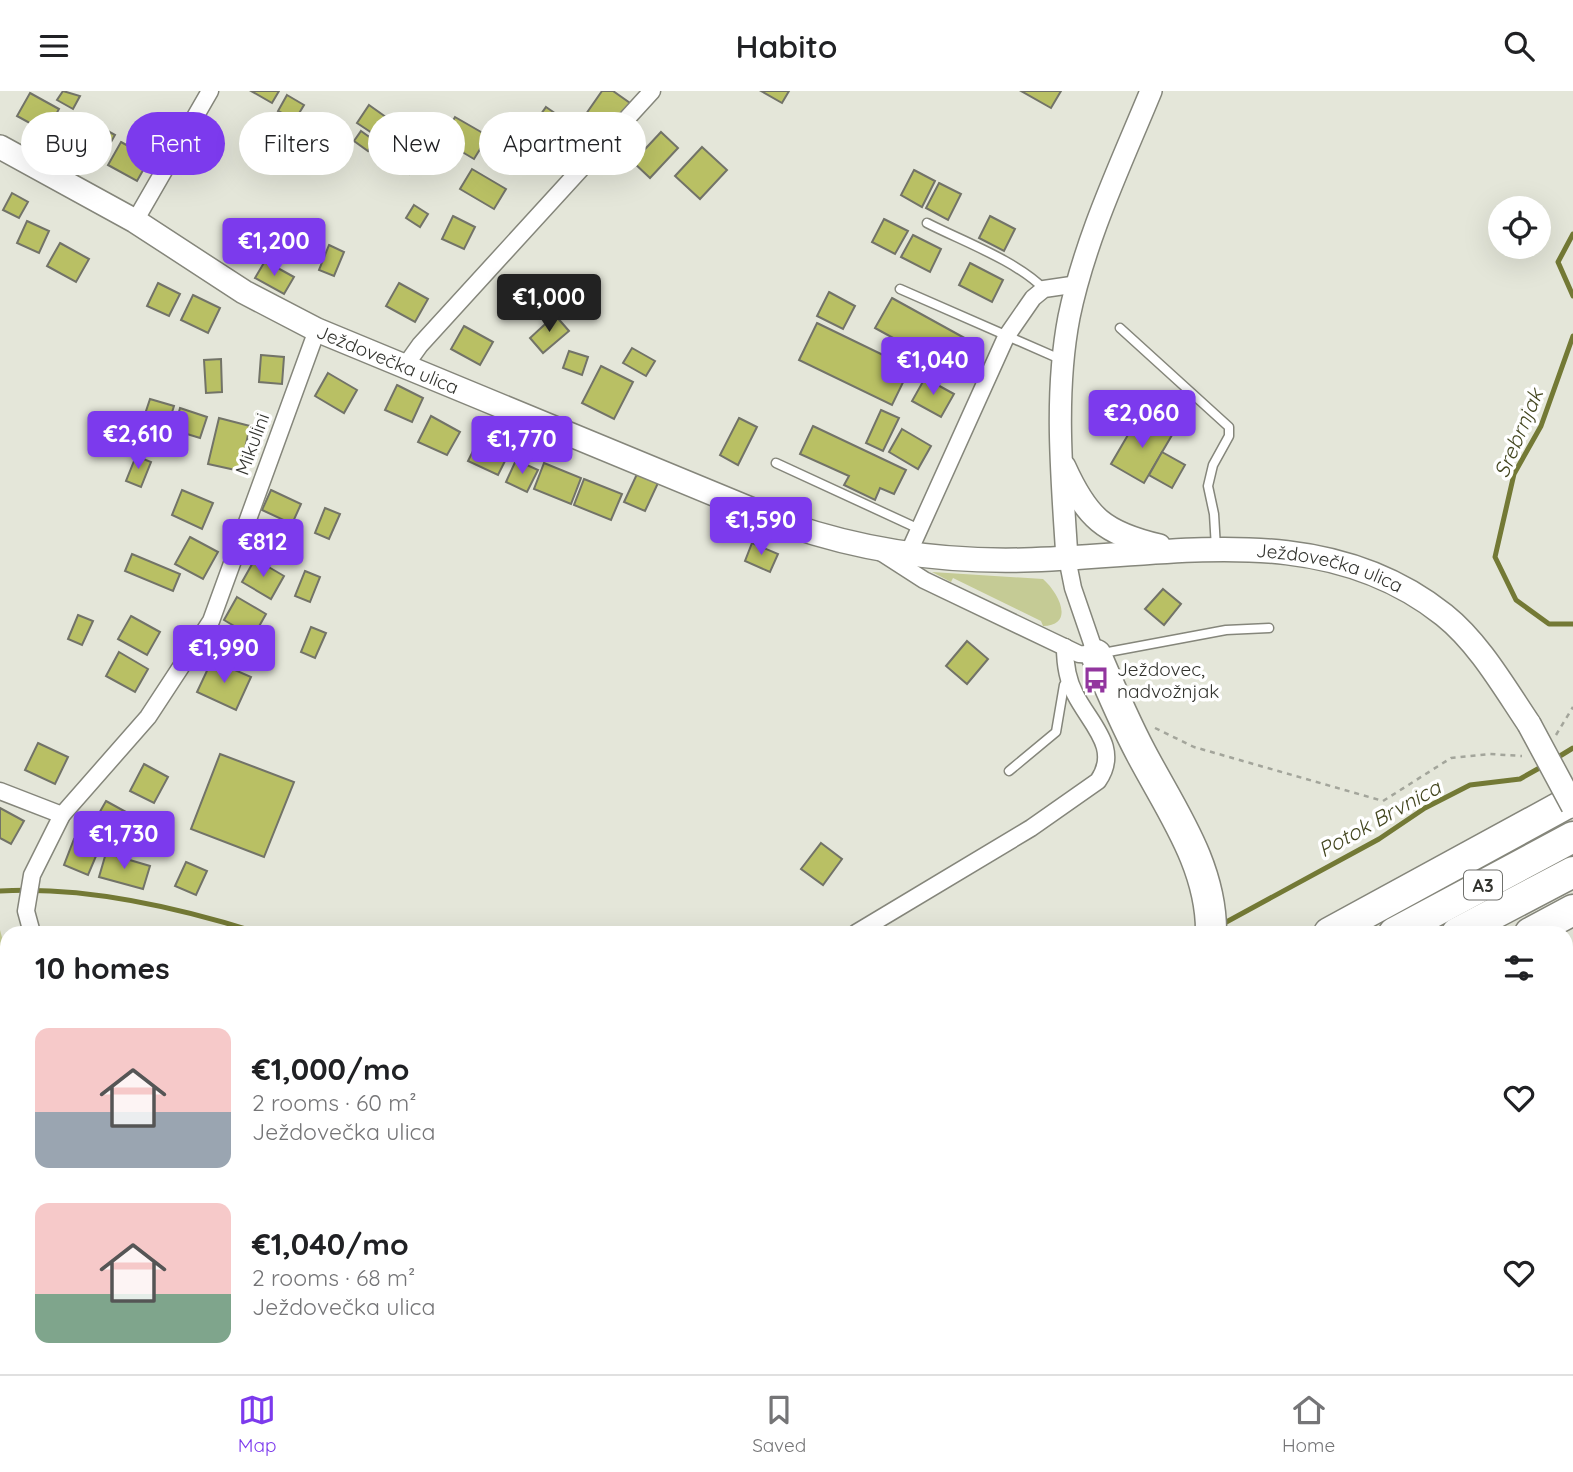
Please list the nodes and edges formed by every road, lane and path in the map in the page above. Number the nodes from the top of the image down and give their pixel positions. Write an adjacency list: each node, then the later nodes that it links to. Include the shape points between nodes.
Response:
1 (210, 91): 5 (street)
2 (652, 91): 14 (street)
3 (1151, 91): 7 (street, via 1100,215)
4 (0, 147): 5 (main road, Ježdovečka ulica)
5 (135, 221): 11 (main road, Ježdovečka ulica, via 244,292)
6 (927, 223): 9 (lane)
7 (1078, 284): 9 (street); 13 (street)
8 (900, 289): 12 (lane)
9 (1044, 289): 12 (street)
10 (1120, 328): 18 (lane, via 1229,427 1208,486)
11 (317, 330): 14 (main road, Ježdovečka ulica); 35 (street, Mikulini, via 211,621 148,717)
12 (1006, 337): 13 (lane); 17 (street)
13 (1063, 360): 16 (street)
14 (405, 366): 19 (main road, Ježdovečka ulica, via 789,525)
15 (776, 463): 17 (lane)
16 (1064, 467): 20 (main road, via 1083,505 1103,526 1144,543); 22 (street)
17 (917, 528): 21 (street)
18 (1216, 548): 20 (main road, Ježdovečka ulica); 34 (main road, Ježdovečka ulica, bridge, via 1324,557 1387,579 1416,595 1446,617 1483,658 1529,724)
19 (878, 550): 21 (main road, Ježdovečka ulica); 24 (street, Ježdovečka ulica, via 924,580)
20 (1179, 550): 22 (main road, Ježdovečka ulica)
21 (908, 554): 22 (main road, Ježdovečka ulica, via 995,560)
22 (1067, 558): 25 (street)
23 (1269, 628): 25 (lane, via 1152,641)
24 (1065, 646): 25 (street, Ježdovečka ulica, via 1079,654); 26 (street)
25 (1096, 655): 39 (highway, via 1196,857)
26 (1069, 680): 31 (lane, via 1056,732); 41 (street, via 1108,754 1098,781 1019,835)
27 (1573, 707): 29 (path)
28 (1150, 721): 30 (path, via 1156,729 1194,747 1382,801 1451,758)
29 (1553, 741)
30 (1527, 756)
31 (1009, 771)
32 (0, 791): 35 (street)
33 (1573, 800): 42 (highway)
34 (1573, 806)
35 (62, 815): 40 (street, Mikulini, via 32,875 26,911)
36 (1573, 837): 43 (highway, A3)
37 (1573, 872): 44 (highway, A3)
38 (1573, 909): 45 (highway)
39 (1211, 919)
40 (30, 926)
41 (868, 926)
42 (1342, 926)
43 (1407, 926)
44 (1470, 926)
45 (1543, 926)

